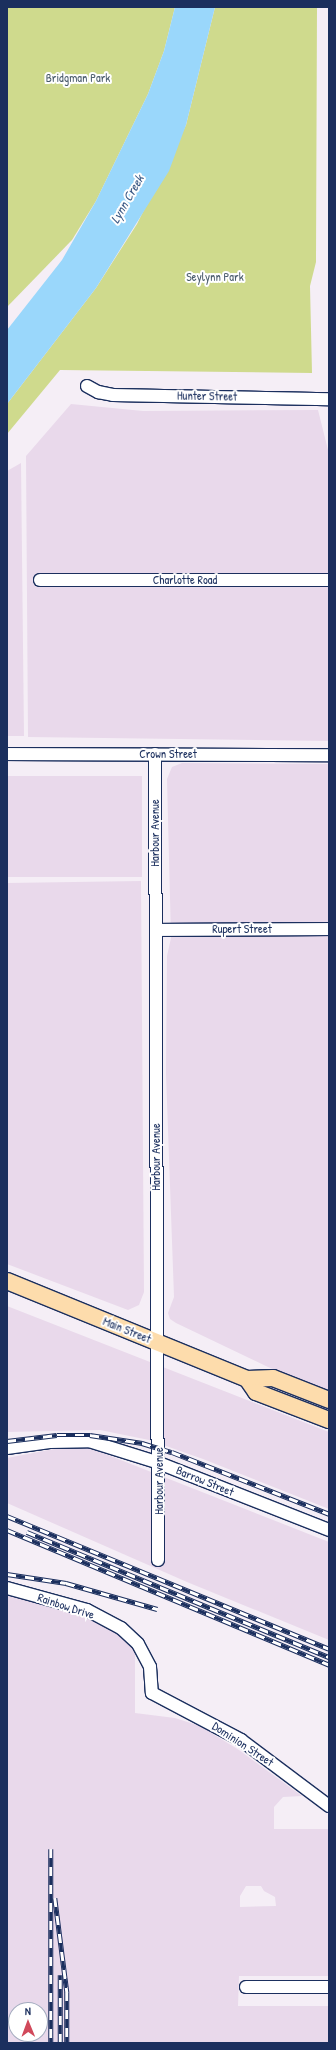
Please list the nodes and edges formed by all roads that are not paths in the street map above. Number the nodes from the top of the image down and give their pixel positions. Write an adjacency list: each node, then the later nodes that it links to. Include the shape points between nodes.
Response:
1 (87, 386): 2 (street, Hunter Street, via 112,395)
2 (329, 399)
3 (40, 580): 4 (street, Charlotte Road)
4 (329, 580)
5 (7, 754): 6 (street, Crown Street)
6 (155, 754): 7 (street, Crown Street); 9 (street, Harbour Avenue)
7 (329, 755)
8 (329, 929): 9 (street, Rupert Street)
9 (156, 930): 11 (street, Harbour Avenue)
10 (7, 1281): 11 (main road, Main Street)
11 (157, 1342): 12 (main road, Main Street); 16 (street, Harbour Avenue)
12 (247, 1379): 13 (main road, Main Street, via 273,1378); 14 (main road, Main Street, via 256,1392)
13 (329, 1400)
14 (329, 1420)
15 (7, 1448): 16 (street, Barrow Street, via 50,1442 89,1441)
16 (159, 1463): 17 (street, Barrow Street); 18 (street, Harbour Avenue)
17 (329, 1530)
18 (158, 1560)
19 (7, 1588): 20 (street, Rainbow Drive, via 87,1610 121,1628 138,1644 150,1667)
20 (152, 1693): 21 (street, Dominion Street, via 241,1740)
21 (329, 1806)
22 (246, 1987): 23 (street)
23 (329, 1987)

